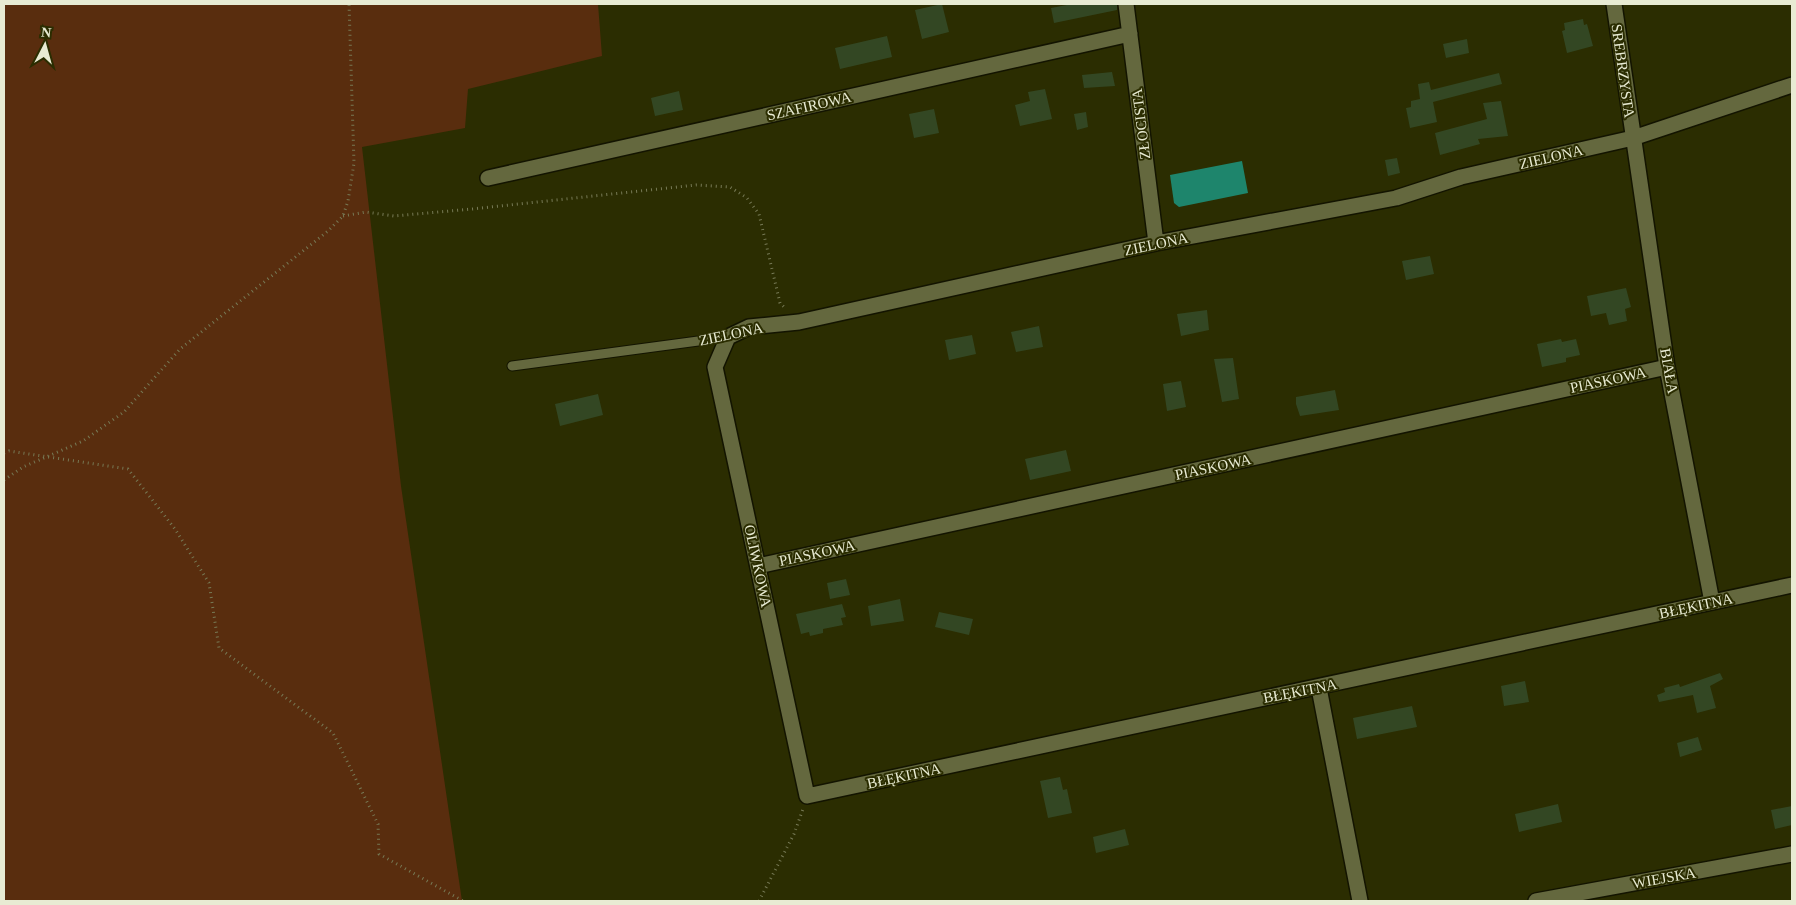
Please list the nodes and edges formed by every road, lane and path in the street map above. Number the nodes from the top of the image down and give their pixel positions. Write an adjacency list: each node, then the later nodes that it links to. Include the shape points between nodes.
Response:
1 (349, 4): 8 (path, via 354,163)
2 (1126, 4): 4 (street, ZŁOCISTA)
3 (1614, 4): 6 (street, SREBRZYSTA)
4 (1130, 34): 7 (street, SZAFIROWA); 9 (street, ZŁOCISTA)
5 (1792, 85): 6 (street, ZIELONA)
6 (1633, 138): 9 (street, ZIELONA, via 1461,177 1396,198); 13 (street, BIAŁA)
7 (488, 178)
8 (343, 216): 10 (path, via 366,212 394,216 696,185 730,187 747,198 759,214 780,302); 15 (path, via 180,349 124,412 83,441)
9 (1156, 243): 10 (street, ZIELONA)
10 (799, 322): 11 (street, ZIELONA, via 749,327)
11 (728, 337): 12 (lane, ZIELONA); 17 (street, OLIWKOWA, via 715,366)
12 (512, 366)
13 (1667, 367): 17 (street, PIASKOWA); 19 (street, BIAŁA)
14 (4, 453): 15 (path)
15 (46, 457): 16 (path); 23 (path, via 128,469 175,529 209,583 219,648 333,733 378,824 379,854)
16 (4, 480)
17 (758, 566): 21 (street, OLIWKOWA)
18 (1792, 585): 19 (street, BŁĘKITNA)
19 (1712, 602): 20 (street, BŁĘKITNA)
20 (1319, 688): 21 (street, BŁĘKITNA, via 1183,714); 25 (street)
21 (807, 796): 24 (path, via 794,834)
22 (1792, 854): 26 (street, WIEJSKA)
23 (463, 901)
24 (759, 901)
25 (1360, 901)
26 (1536, 901)

